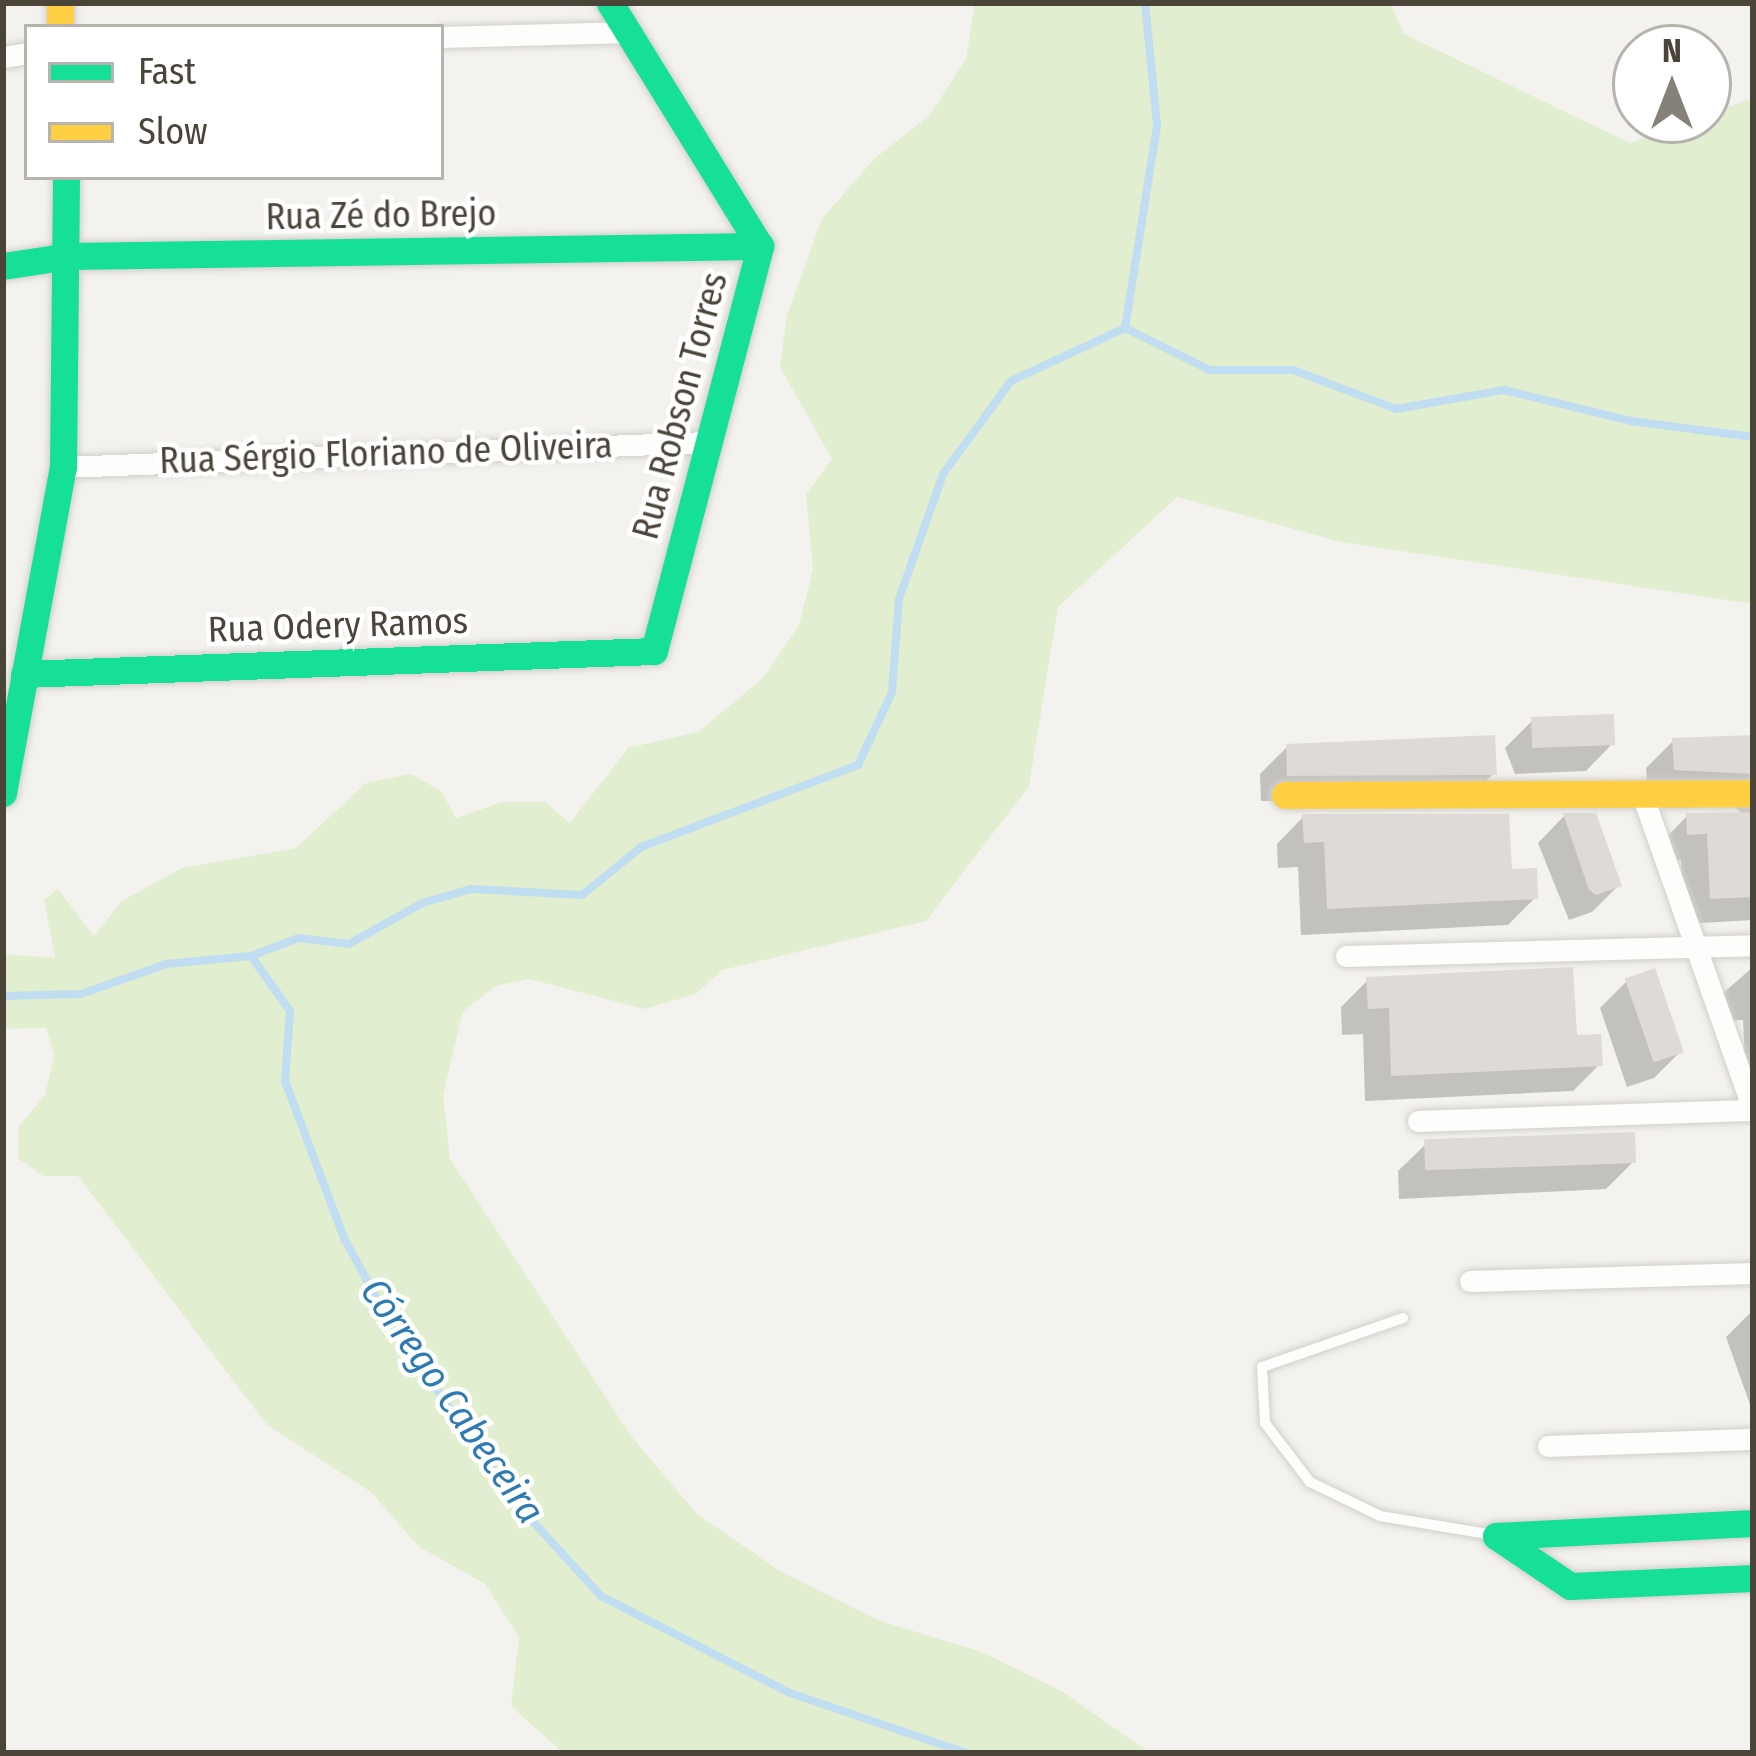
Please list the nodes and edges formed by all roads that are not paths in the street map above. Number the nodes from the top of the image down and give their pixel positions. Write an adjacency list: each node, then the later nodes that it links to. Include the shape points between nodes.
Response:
1 (610, 3): 2 (street, Rua Robson Torres)
2 (629, 32): 3 (street); 5 (street, Rua Robson Torres)
3 (444, 37)
4 (65, 180): 6 (street)
5 (760, 246): 6 (street, Rua Zé do Brejo); 8 (street, Rua Robson Torres)
6 (69, 256): 7 (street, Rua Zé do Brejo); 9 (street)
7 (3, 266)
8 (709, 442): 9 (street, Rua Sérgio Floriano de Oliveira); 10 (street, Rua Robson Torres)
9 (63, 466): 11 (street)
10 (654, 650): 11 (street, Rua Odery Ramos)
11 (24, 674): 12 (street)
12 (3, 793)
13 (1753, 793): 15 (street)
14 (1285, 795): 15 (street)
15 (1643, 797): 17 (street)
16 (1753, 945): 17 (street)
17 (1696, 946): 18 (street); 19 (street)
18 (1346, 956)
19 (1753, 1110): 20 (street)
20 (1418, 1120)
21 (1753, 1273): 22 (street)
22 (1470, 1281)
23 (1403, 1318): 27 (lane, via 1262,1367 1265,1424 1310,1482 1379,1516)
24 (1753, 1439): 25 (street)
25 (1548, 1446)
26 (1753, 1523): 27 (street)
27 (1496, 1536): 28 (street, via 1570,1586)
28 (1753, 1578)

